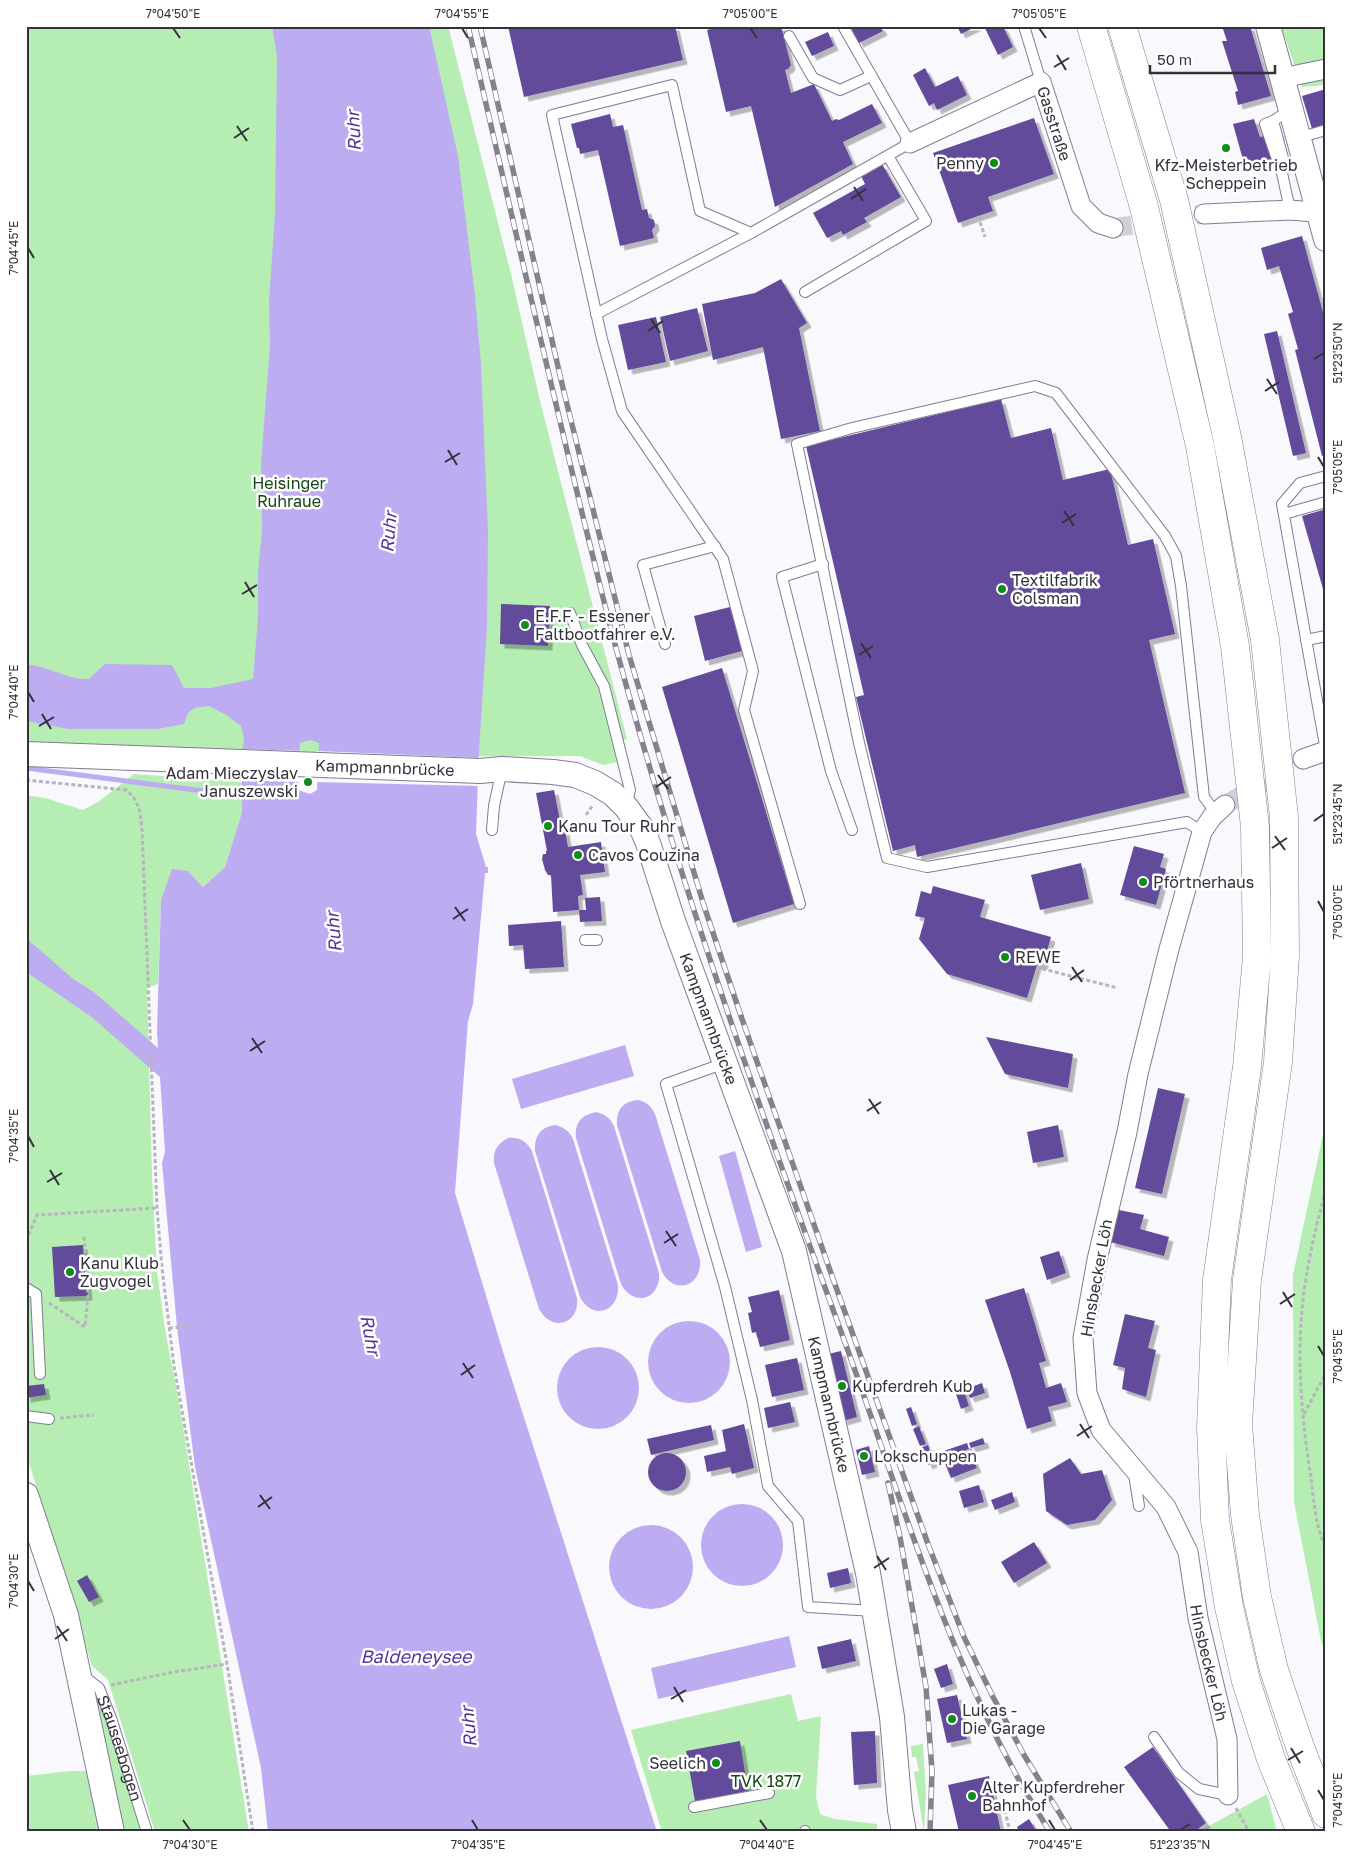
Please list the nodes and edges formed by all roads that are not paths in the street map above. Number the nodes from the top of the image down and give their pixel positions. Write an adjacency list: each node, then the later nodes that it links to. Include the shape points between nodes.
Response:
1 (843, 26): 8 (lane)
2 (1024, 26): 10 (lane)
3 (1091, 26): 60 (highway, via 1144,207 1200,446 1235,646 1255,827 1257,957 1247,1067 1217,1280 1211,1428 1215,1520 1229,1608 1246,1681 1271,1759)
4 (1122, 26): 59 (highway, via 1174,200 1227,437 1264,640 1284,817 1284,956 1278,1062 1247,1280 1238,1424 1245,1515 1257,1597 1274,1670)
5 (1268, 26): 9 (street)
6 (789, 36): 8 (lane, via 813,78 840,90)
7 (1326, 69): 9 (street)
8 (871, 76): 14 (lane)
9 (1282, 78): 11 (street)
10 (1041, 82): 14 (street, Gasstraße); 19 (street, Gasstraße, via 1081,206 1098,222)
11 (1282, 115): 13 (street); 16 (lane, via 1282,173)
12 (1326, 130): 13 (lane)
13 (1298, 138): 17 (street)
14 (910, 143): 15 (lane)
15 (888, 156): 20 (lane); 22 (lane, via 926,221)
16 (1290, 210): 17 (street); 18 (street)
17 (1322, 212): 21 (street)
18 (1204, 214)
19 (1113, 228)
20 (751, 233): 23 (lane); 23 (lane, via 700,211 672,85 552,115)
21 (1326, 240)
22 (805, 292)
23 (596, 314): 27 (lane, via 622,411)
24 (1326, 476): 26 (lane, via 1300,483 1282,504)
25 (1326, 502): 26 (lane)
26 (1284, 514): 31 (lane)
27 (714, 546): 32 (lane, via 644,564); 42 (lane, via 723,558 753,671 744,710)
28 (822, 564): 38 (lane, via 797,444 852,428 1035,386 1056,393 1165,536 1176,556 1204,797); 40 (lane, via 782,577 831,771); 41 (lane, via 859,743 887,858 927,867 1186,822)
29 (570, 614): 37 (lane, via 604,686 630,790)
30 (1326, 636): 31 (lane)
31 (1306, 640): 33 (lane)
32 (665, 644)
33 (1326, 751): 35 (street)
34 (35, 755): 36 (street, Kampmannbrücke)
35 (1303, 759)
36 (491, 770): 37 (street, Kampmannbrücke, via 574,775 604,788); 39 (lane)
37 (626, 807): 45 (street, Kampmannbrücke, via 648,843)
38 (1221, 809): 41 (street, Hinsbecker Löh)
39 (492, 830)
40 (852, 830)
41 (1202, 832): 50 (street, Hinsbecker Löh, via 1138,1074 1083,1338 1087,1393 1101,1430)
42 (800, 904)
43 (584, 940): 44 (lane)
44 (597, 940)
45 (726, 1062): 53 (street, Kampmannbrücke, via 794,1251); 53 (lane, via 666,1084 725,1287 752,1400 768,1486 798,1521 808,1607)
46 (26, 1288): 47 (lane, via 36,1294)
47 (40, 1374)
48 (26, 1416): 49 (lane)
49 (49, 1419)
50 (1134, 1468): 52 (lane); 57 (street, Hinsbecker Löh, via 1166,1507 1188,1552 1198,1618 1228,1739)
51 (26, 1495): 54 (street, Stauseebogen, via 66,1615)
52 (1140, 1506)
53 (874, 1611): 63 (street, Kampmannbrücke, via 892,1717)
54 (79, 1673): 61 (street, Stauseebogen); 62 (lane, Stauseebogen, via 99,1688)
55 (1154, 1737): 57 (lane, via 1179,1774 1199,1789)
56 (769, 1793): 58 (lane)
57 (1228, 1795)
58 (694, 1807)
59 (1324, 1811)
60 (1300, 1829)
61 (112, 1832)
62 (147, 1832)
63 (904, 1832)

